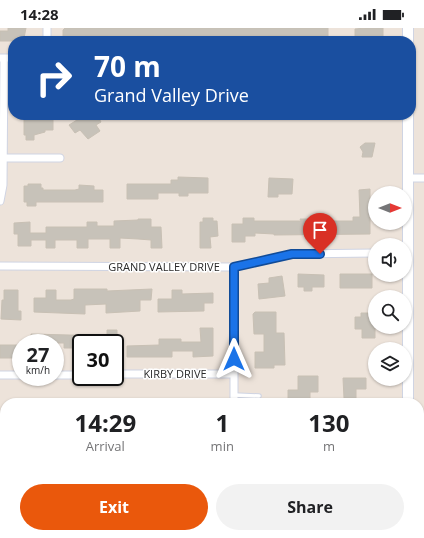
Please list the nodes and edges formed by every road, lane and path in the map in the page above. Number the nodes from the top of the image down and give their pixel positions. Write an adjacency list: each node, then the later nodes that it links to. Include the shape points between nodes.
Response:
1 (2, 58): 3 (street)
2 (408, 120): 5 (main road)
3 (2, 158): 4 (street); 7 (street, via 3,185)
4 (60, 158)
5 (408, 178): 6 (street); 8 (main road)
6 (424, 178)
7 (0, 201)
8 (406, 238)
9 (368, 253): 11 (street, GRAND VALLEY DRIVE, via 292,254)
10 (0, 266): 11 (street, GRAND VALLEY DRIVE)
11 (234, 267): 14 (street)
12 (406, 282): 19 (main road)
13 (124, 374): 14 (street, KIRBY DRIVE)
14 (234, 374): 17 (street)
15 (0, 375): 16 (street)
16 (12, 375)
17 (234, 395): 18 (lane)
18 (259, 396)
19 (408, 398)

